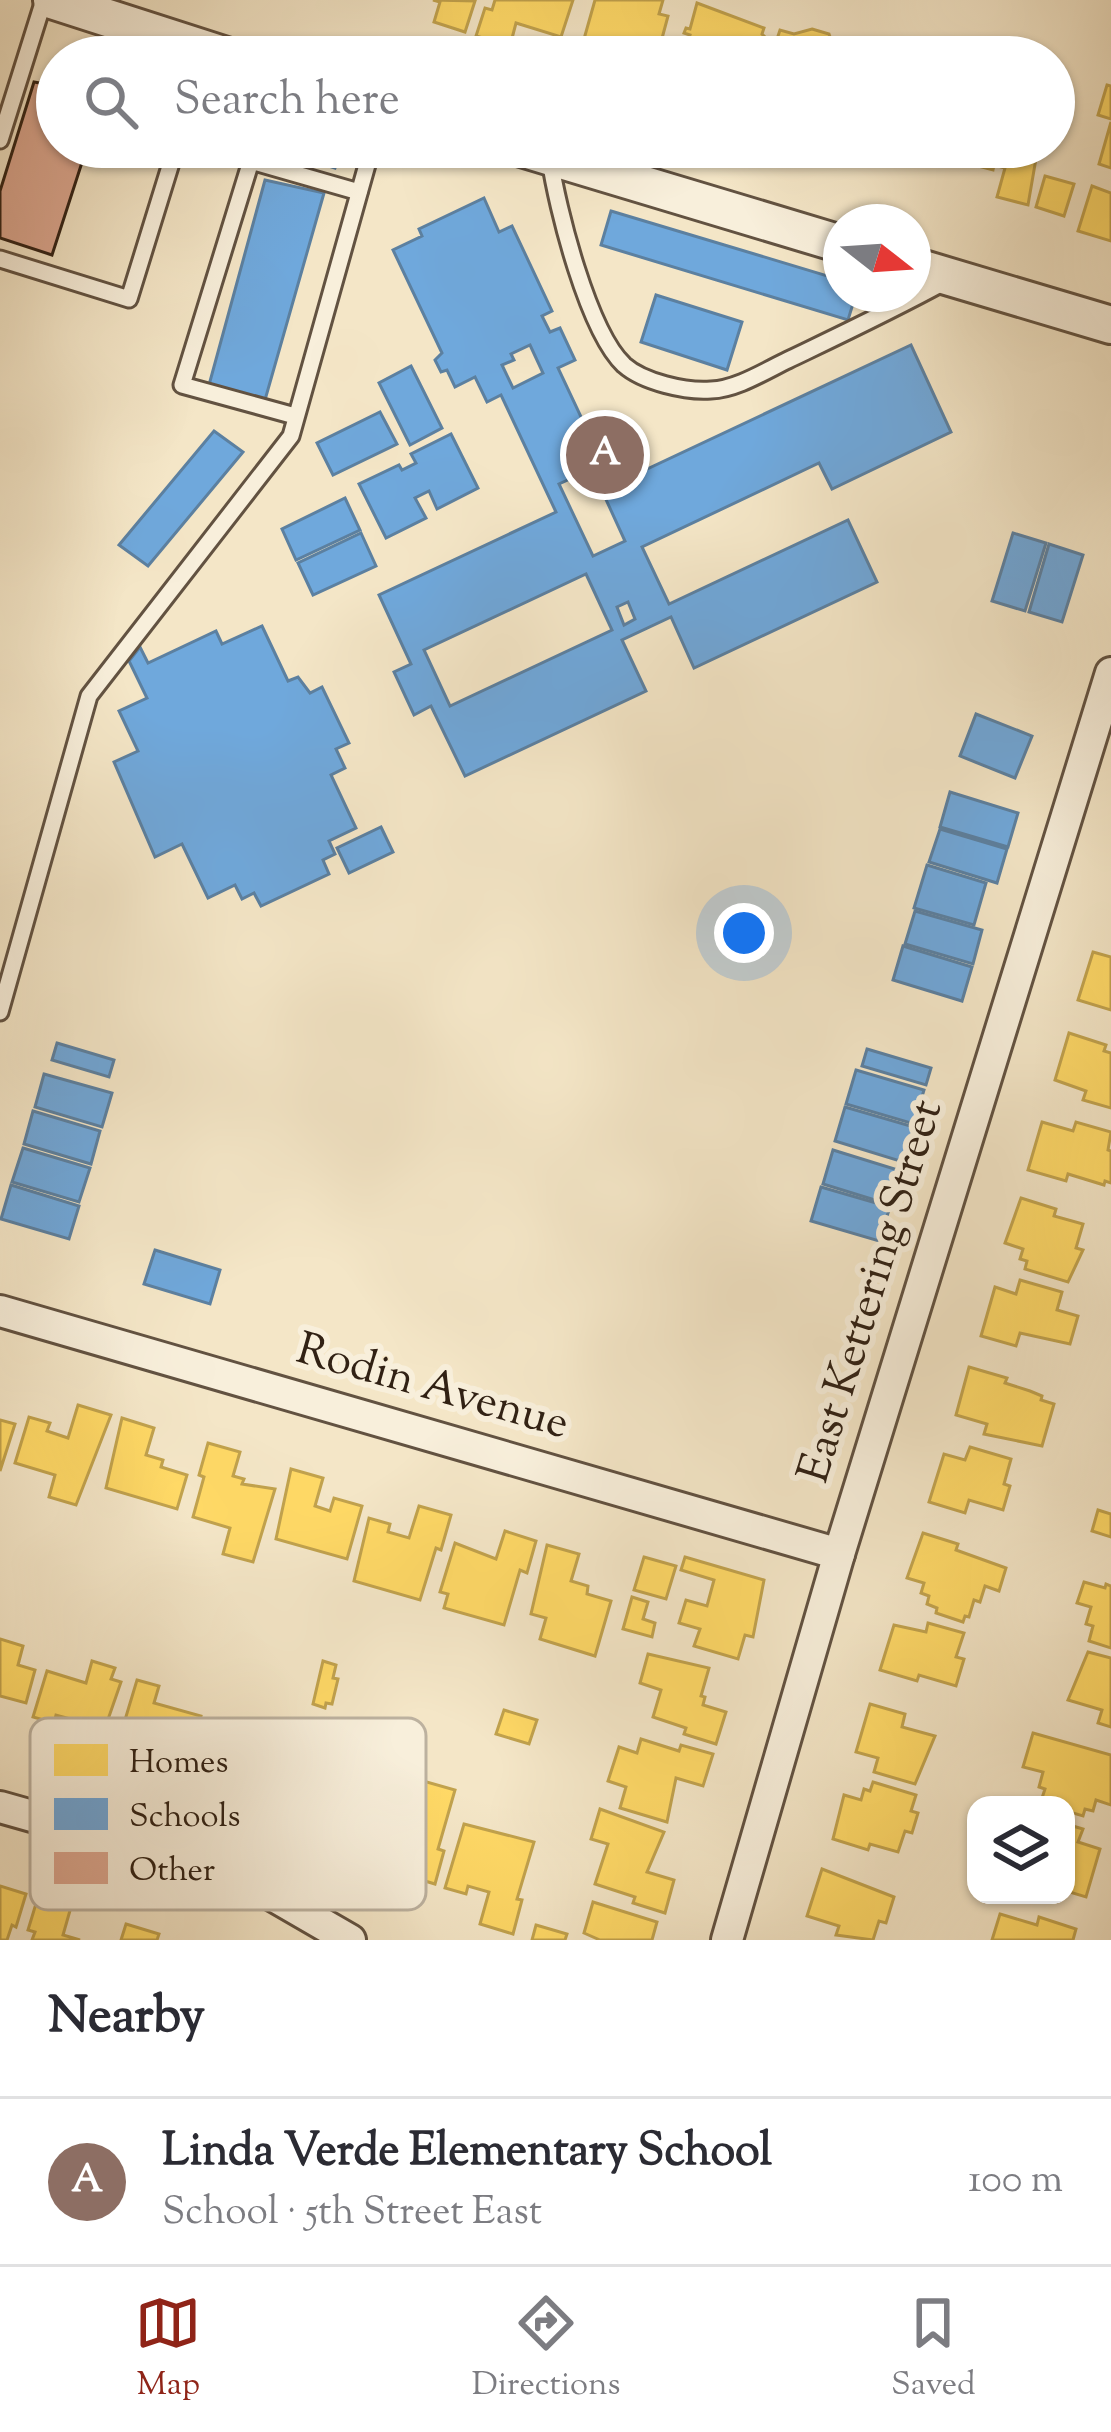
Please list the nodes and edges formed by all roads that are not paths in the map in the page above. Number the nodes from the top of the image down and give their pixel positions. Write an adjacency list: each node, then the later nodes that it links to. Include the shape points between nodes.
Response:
1 (48, 0): 2 (street); 3 (lane)
2 (157, 36)
3 (0, 140)
4 (170, 168): 12 (lane, via 129,299)
5 (249, 168): 16 (lane, via 182,385)
6 (275, 168): 10 (lane)
7 (365, 168): 10 (lane)
8 (541, 168): 14 (lane, via 600,327 625,365 687,389 715,391 752,377)
9 (587, 168): 11 (street)
10 (358, 192): 16 (lane)
11 (823, 239)
12 (0, 259)
13 (931, 272): 14 (street)
14 (952, 278): 15 (street)
15 (1111, 325)
16 (295, 416): 18 (lane, via 291,436 89,696)
17 (1111, 673): 20 (street, East Kettering Street)
18 (0, 1012)
19 (0, 1311): 20 (street, Rodin Avenue)
20 (839, 1554): 25 (street, East Kettering Street)
21 (0, 1808): 22 (street)
22 (30, 1816)
23 (298, 1910): 24 (street)
24 (350, 1940)
25 (727, 1940)

